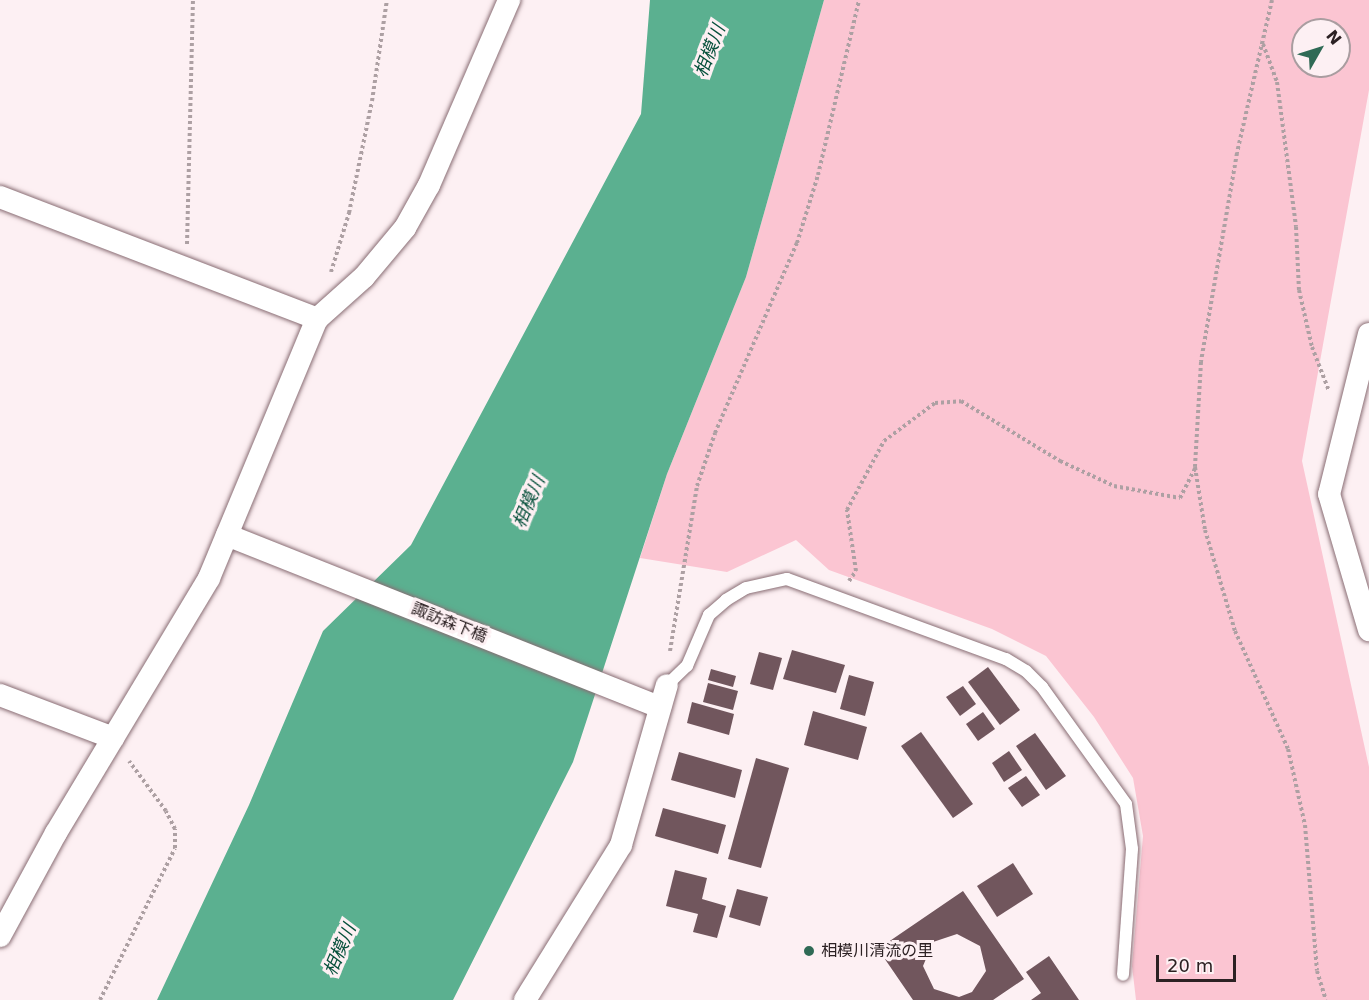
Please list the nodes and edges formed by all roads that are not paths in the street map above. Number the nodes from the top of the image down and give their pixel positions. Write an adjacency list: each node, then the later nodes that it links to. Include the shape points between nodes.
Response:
1 (509, 0): 3 (street, via 466,105 405,228 364,277)
2 (0, 197): 3 (street)
3 (317, 319): 5 (street)
4 (1369, 334): 6 (street, via 1329,494)
5 (227, 535): 9 (street, 諏訪森下橋); 10 (street, via 209,578)
6 (1369, 630)
7 (667, 685): 9 (street); 12 (lane, via 687,666 709,615 746,588 787,579 1006,659 1042,687 1126,804 1132,849)
8 (0, 695): 10 (street)
9 (653, 704): 13 (street, via 621,844)
10 (113, 738): 11 (street)
11 (0, 936)
12 (1123, 975)
13 (525, 1000)

